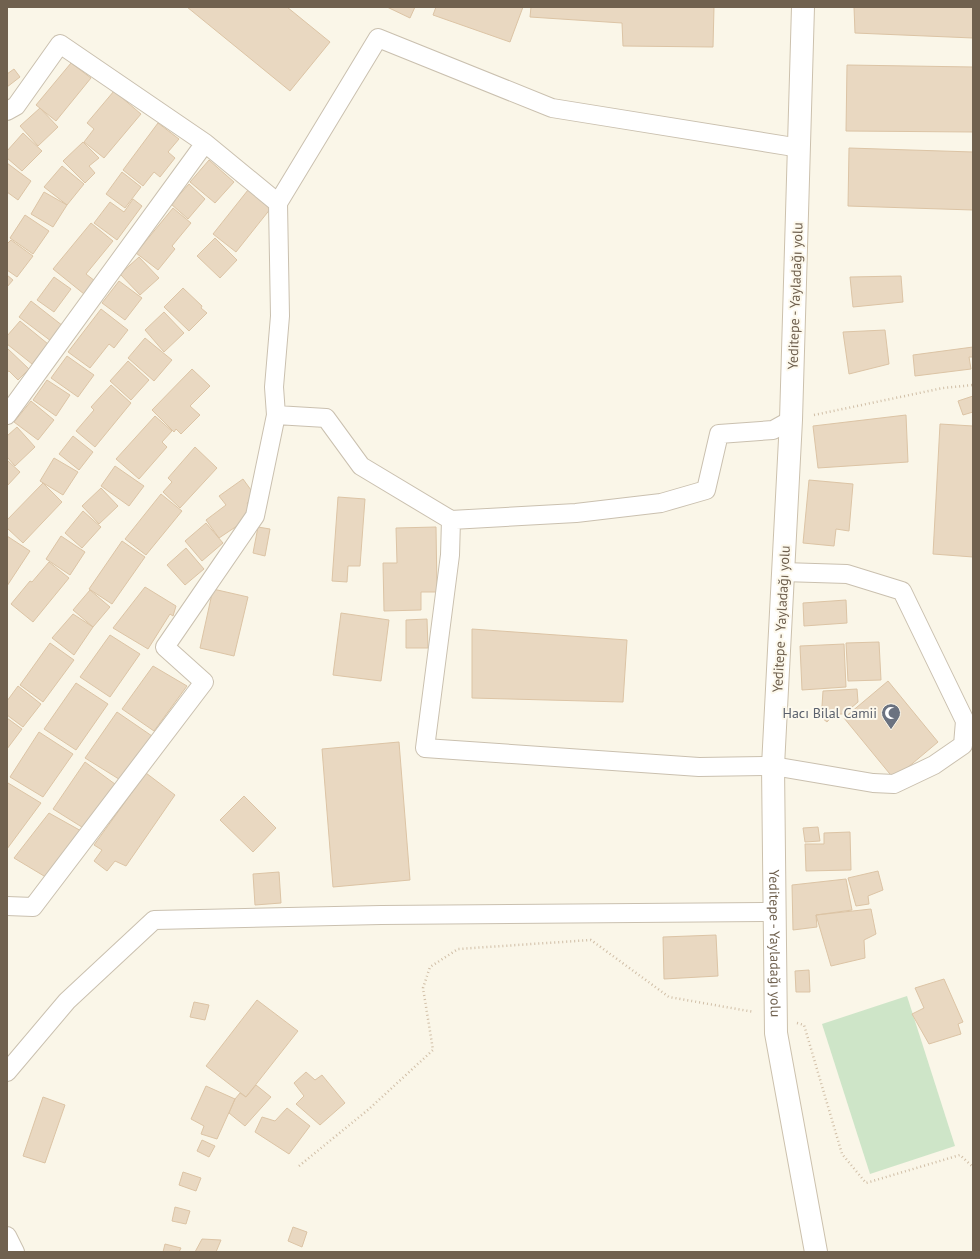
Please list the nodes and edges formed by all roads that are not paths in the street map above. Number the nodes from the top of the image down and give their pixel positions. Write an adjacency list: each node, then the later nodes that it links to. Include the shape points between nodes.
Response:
1 (803, 7): 4 (main road, Yeditepe - Yayladağı yolu)
2 (7, 111): 3 (street, via 16,106 60,44)
3 (205, 143): 5 (street); 6 (street)
4 (800, 148): 5 (street, via 552,108 378,38); 8 (main road, Yeditepe - Yayladağı yolu)
5 (278, 204): 7 (street, via 280,316 274,386)
6 (7, 415)
7 (276, 415): 9 (street, via 326,418 361,466); 12 (street, via 254,516 165,647 204,682 33,907)
8 (791, 420): 9 (street, via 773,430 719,434 706,490 661,503 576,513); 10 (main road, Yeditepe - Yayladağı yolu)
9 (451, 520): 11 (street, via 450,555 425,748 699,767)
10 (783, 572): 11 (main road, Yeditepe - Yayladağı yolu); 11 (street, via 847,574 902,591 965,721 963,745 934,765 894,784 873,783)
11 (773, 766): 13 (main road, Yeditepe - Yayladağı yolu)
12 (7, 906)
13 (774, 912): 14 (street, via 382,915 154,920 67,1001); 17 (main road, Yeditepe - Yayladağı yolu, via 776,1033)
14 (7, 1072)
15 (7, 1236): 16 (street)
16 (15, 1252)
17 (816, 1252)

